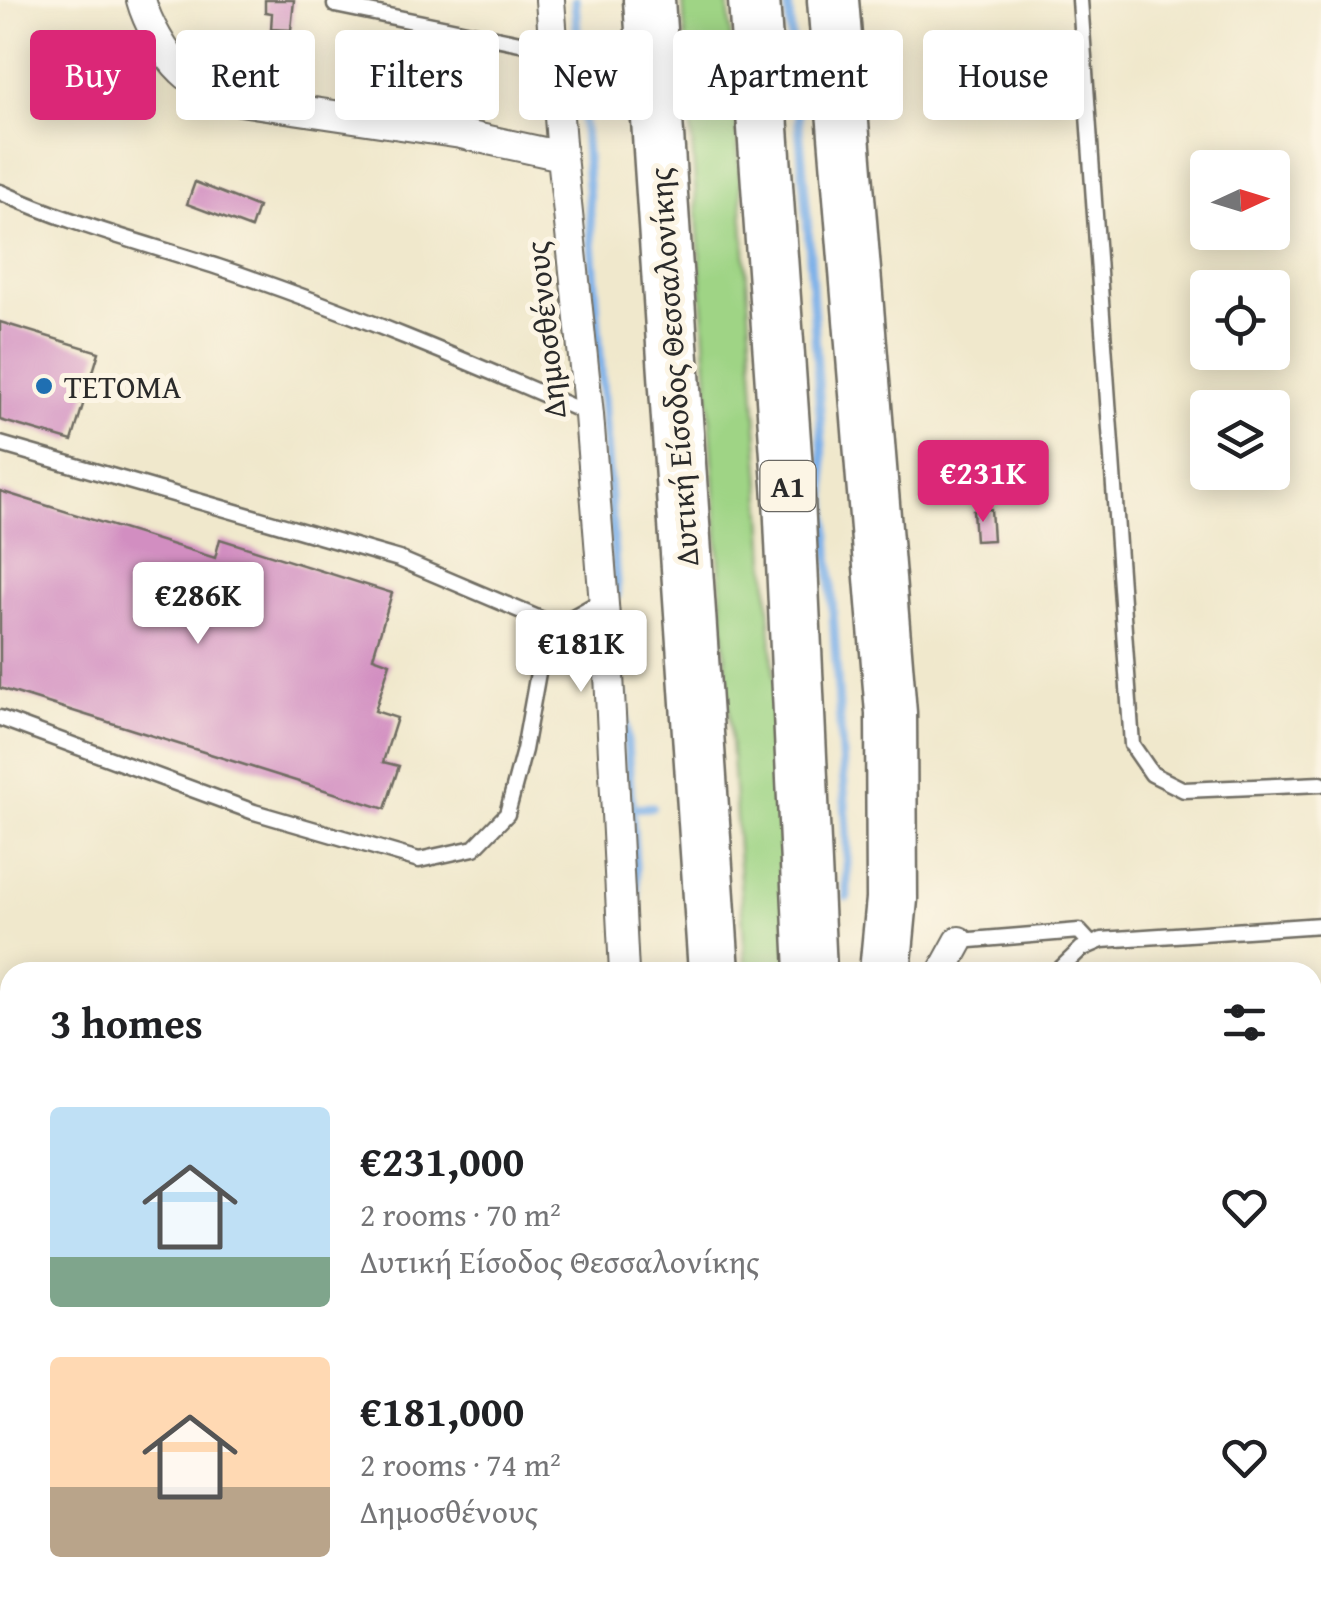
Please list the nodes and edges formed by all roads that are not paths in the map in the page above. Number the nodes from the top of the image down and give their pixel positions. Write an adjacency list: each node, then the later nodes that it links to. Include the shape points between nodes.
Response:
1 (141, 0): 12 (street, via 182,71 240,101)
2 (550, 0): 9 (street, Δημοσθένους)
3 (623, 0): 14 (highway)
4 (649, 0): 14 (highway, Δυτική Είσοδος Θεσσαλονίκης)
5 (754, 0): 26 (highway, Α1, via 789,498)
6 (1080, 0): 20 (lane, via 1132,745 1152,774 1184,790)
7 (335, 5): 10 (lane)
8 (838, 15): 27 (highway, via 891,714 893,868)
9 (552, 30)
10 (519, 43)
11 (559, 120): 12 (street, Δημοσθένους)
12 (562, 156): 15 (street, Δημοσθένους)
13 (0, 192): 15 (lane, via 50,215 430,344)
14 (668, 282): 25 (highway, Δυτική Είσοδος Θεσσαλονίκης)
15 (590, 414): 17 (street, Δημοσθένους)
16 (0, 444): 18 (lane, via 399,559)
17 (604, 600): 18 (lane); 24 (street, Δημοσθένους)
18 (557, 626): 19 (lane, via 543,645 507,814 474,848 419,860 254,812)
19 (0, 718)
20 (1321, 784)
21 (1321, 925): 23 (lane)
22 (959, 941): 23 (lane, via 1079,931); 28 (street)
23 (1091, 944): 29 (lane)
24 (623, 962)
25 (713, 962)
26 (811, 962)
27 (886, 962)
28 (947, 962)
29 (1066, 962)

